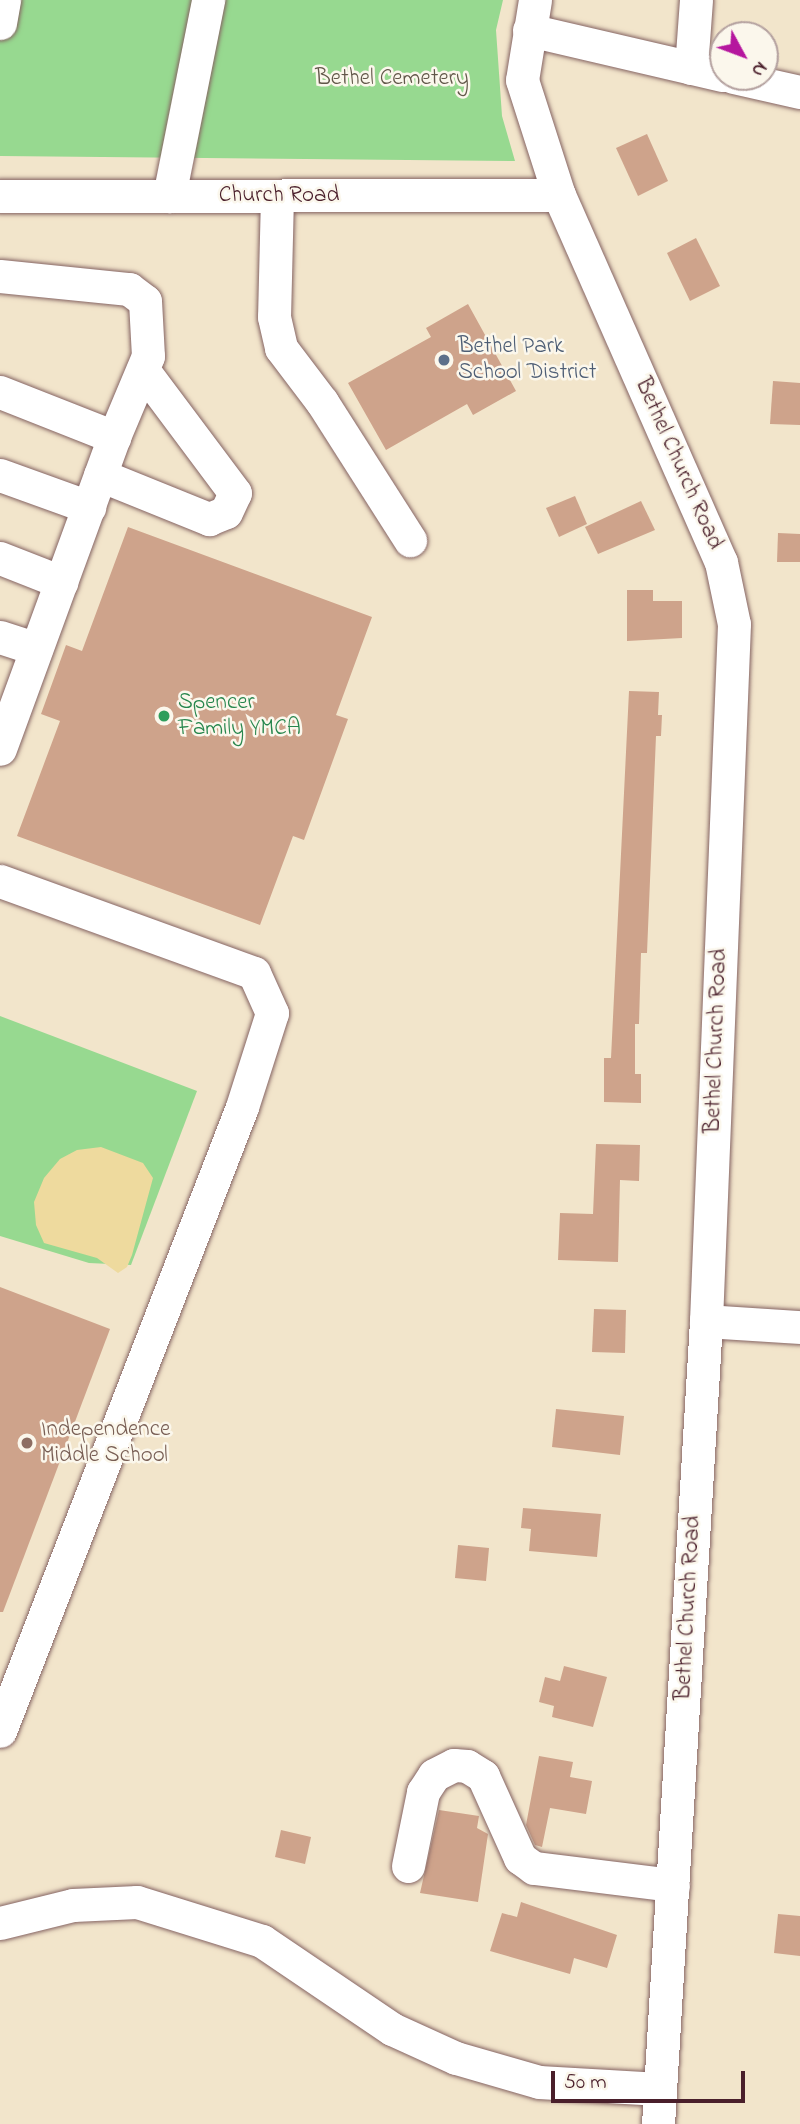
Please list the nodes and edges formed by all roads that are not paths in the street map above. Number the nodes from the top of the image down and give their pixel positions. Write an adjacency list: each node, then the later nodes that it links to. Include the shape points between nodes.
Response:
1 (4, 0): 5 (street)
2 (208, 0): 12 (street)
3 (696, 0): 6 (street)
4 (532, 15): 6 (street); 10 (street, Bethel Church Road, via 522,80)
5 (0, 23)
6 (691, 68): 7 (street)
7 (709, 72)
8 (779, 87): 9 (street)
9 (800, 92)
10 (559, 195): 13 (street, Church Road); 29 (street, Bethel Church Road, via 722,562 734,624)
11 (0, 196): 12 (street, Church Road)
12 (169, 196): 13 (street, Church Road)
13 (277, 196): 21 (street, via 274,317 281,348 322,402)
14 (0, 276): 15 (street, via 129,289 145,301 148,356)
15 (143, 370): 17 (street); 19 (street, via 235,493 226,512 209,519)
16 (0, 392): 17 (street)
17 (114, 437): 19 (street)
18 (0, 475): 20 (street)
19 (100, 475): 20 (street)
20 (89, 507): 23 (street)
21 (410, 540)
22 (0, 558): 23 (street)
23 (61, 582): 25 (street)
24 (0, 637): 25 (street)
25 (36, 649): 26 (street)
26 (6, 715): 27 (street)
27 (0, 749)
28 (0, 881): 31 (street, via 254,973 272,1013 242,1107)
29 (706, 1321): 30 (street); 33 (street, Bethel Church Road)
30 (800, 1327)
31 (0, 1731)
32 (408, 1866): 33 (street, via 423,1792 434,1775 454,1765 467,1766 483,1776 520,1858 534,1868)
33 (673, 1885): 35 (street, Bethel Church Road)
34 (0, 1923): 35 (street, via 73,1905 137,1902 262,1941 392,2029 456,2057 538,2082)
35 (660, 2089): 36 (street, Bethel Church Road)
36 (658, 2124)

